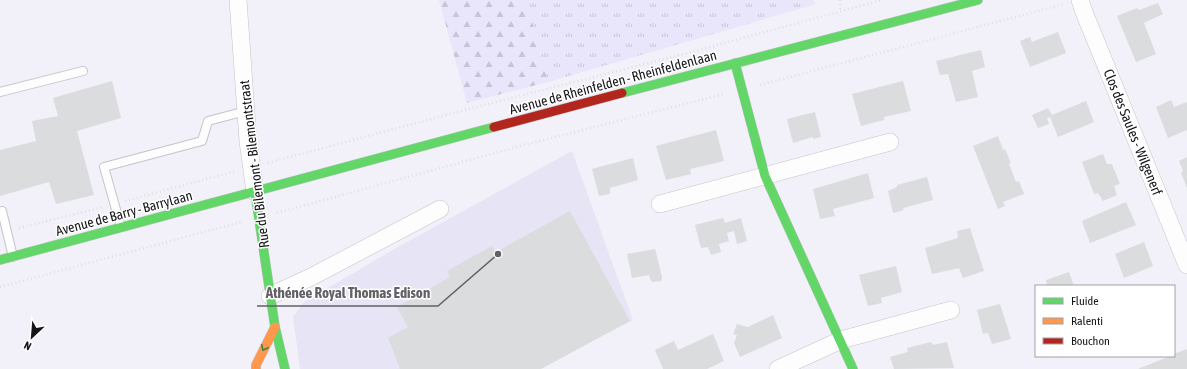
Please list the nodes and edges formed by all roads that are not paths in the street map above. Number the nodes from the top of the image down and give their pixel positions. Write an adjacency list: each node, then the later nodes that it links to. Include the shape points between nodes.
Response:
1 (238, 0): 7 (street, Rue du Bilemont - Bilemontstraat)
2 (978, 0): 4 (main road, Avenue de Rheinfelden - Rheinfeldenlaan)
3 (1075, 1): 17 (street, Clos des Saules - Wilgenerf, via 1084,12)
4 (735, 63): 9 (main road); 10 (main road, Avenue de Rheinfelden - Rheinfeldenlaan)
5 (83, 71): 6 (lane)
6 (0, 92)
7 (246, 111): 10 (street, Rue du Bilemont - Bilemontstraat); 14 (lane, via 208,122 202,142 104,167)
8 (890, 142): 9 (street)
9 (765, 176): 11 (street); 21 (main road)
10 (255, 192): 14 (main road, Avenue de Barry - Barrylaan); 18 (main road, Rue du Bilemont - Bilemontstraat)
11 (660, 204)
12 (440, 209): 18 (street)
13 (2, 211): 15 (lane)
14 (122, 228): 15 (main road, Avenue de Barry - Barrylaan)
15 (13, 257): 16 (main road, Avenue de Barry - Barrylaan)
16 (0, 260)
17 (1187, 265)
18 (270, 296): 20 (main road, Rue du Bilemont - Bilemontstraat)
19 (951, 310): 21 (street)
20 (274, 327): 22 (main road, one-way to 22); 23 (main road, Rue du Bilemont - Bilemontstraat)
21 (841, 340): 24 (street); 25 (main road)
22 (256, 369)
23 (285, 369)
24 (778, 369)
25 (853, 369)

